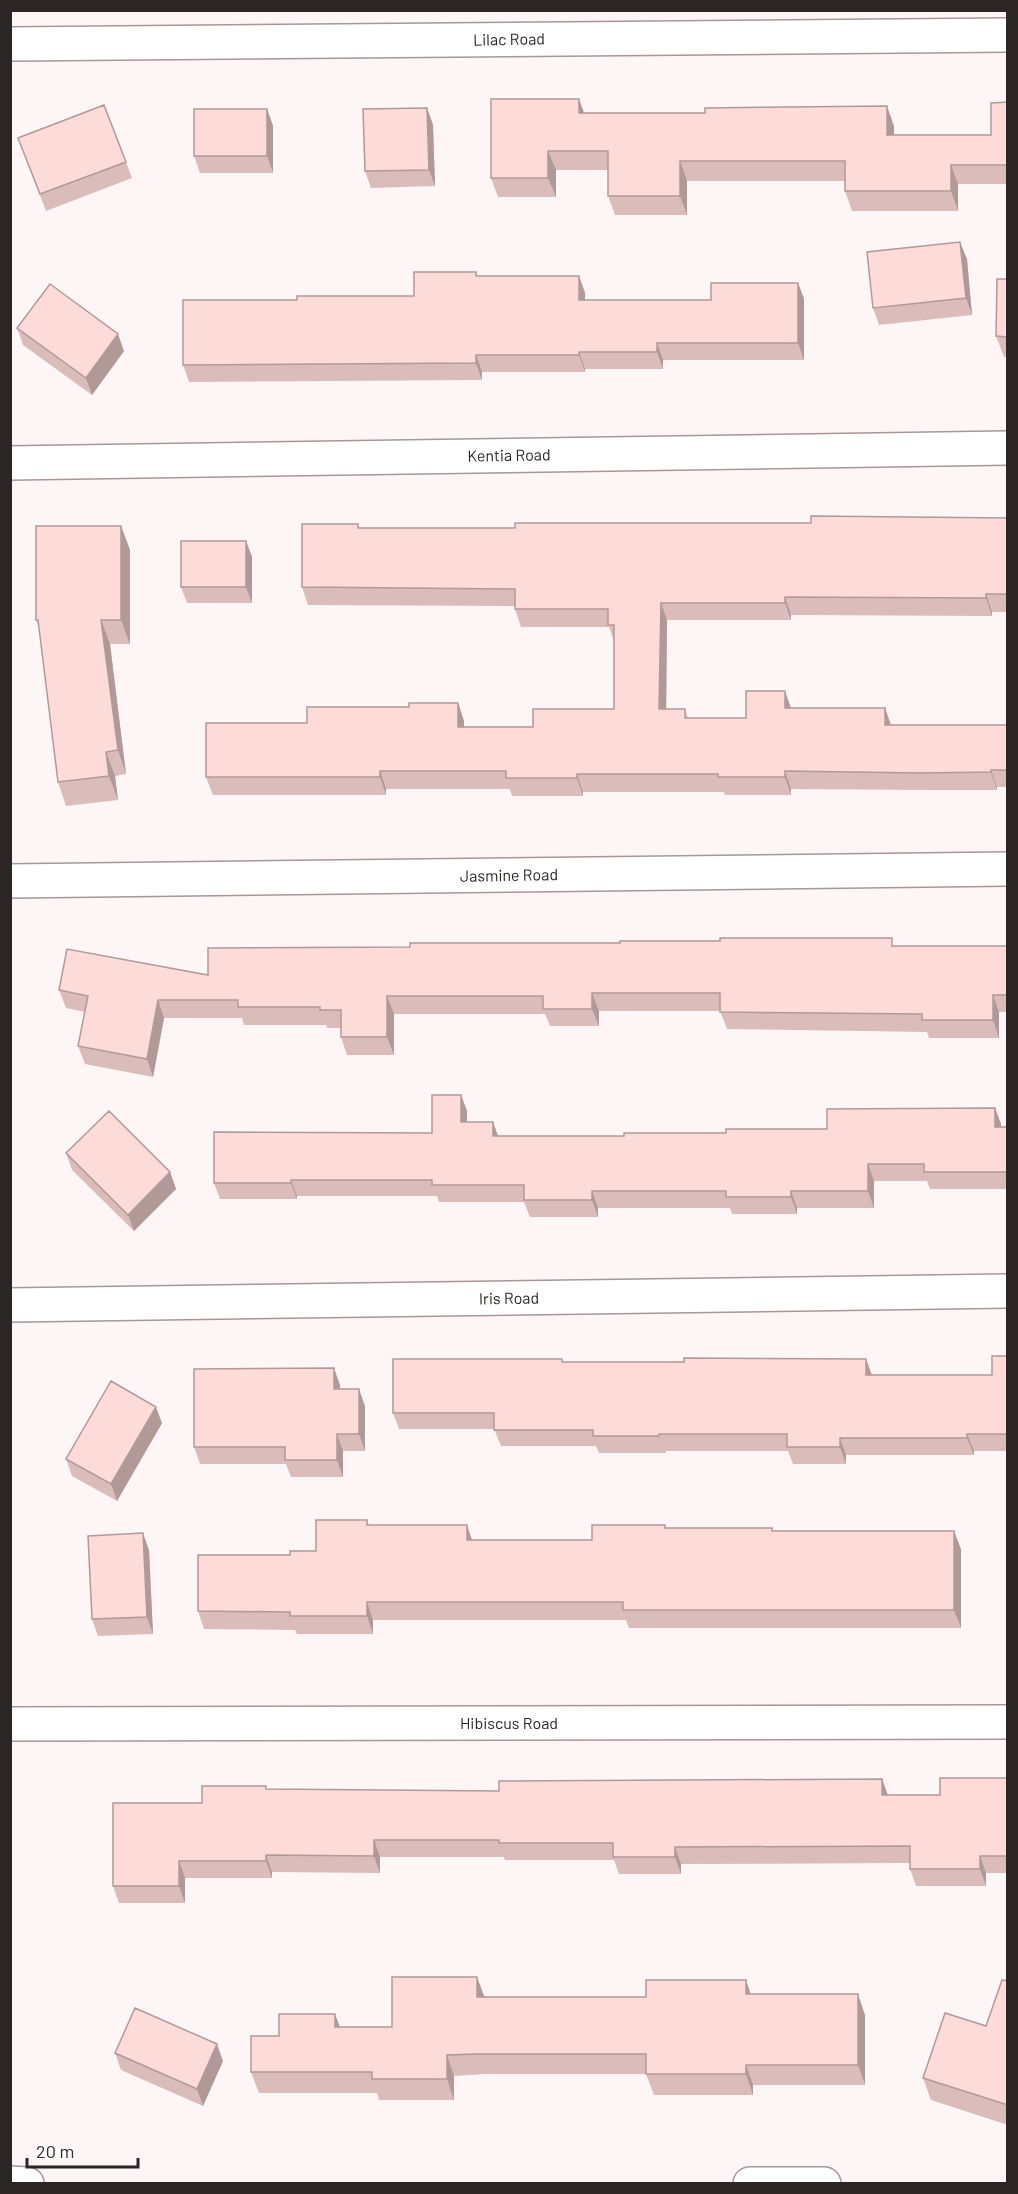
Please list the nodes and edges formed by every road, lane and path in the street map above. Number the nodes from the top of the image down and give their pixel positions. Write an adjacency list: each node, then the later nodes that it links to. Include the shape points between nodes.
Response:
1 (1008, 35): 2 (street, Lilac Road)
2 (10, 44)
3 (1008, 447): 4 (street, Kentia Road)
4 (10, 463)
5 (1008, 869): 6 (street, Jasmine Road)
6 (10, 881)
7 (1008, 1292): 8 (street, Iris Road)
8 (10, 1305)
9 (1008, 1722): 10 (street, Hibiscus Road)
10 (10, 1724)
11 (10, 2183): 12 (street)
12 (27, 2184)
13 (750, 2184): 14 (street)
14 (824, 2184)

